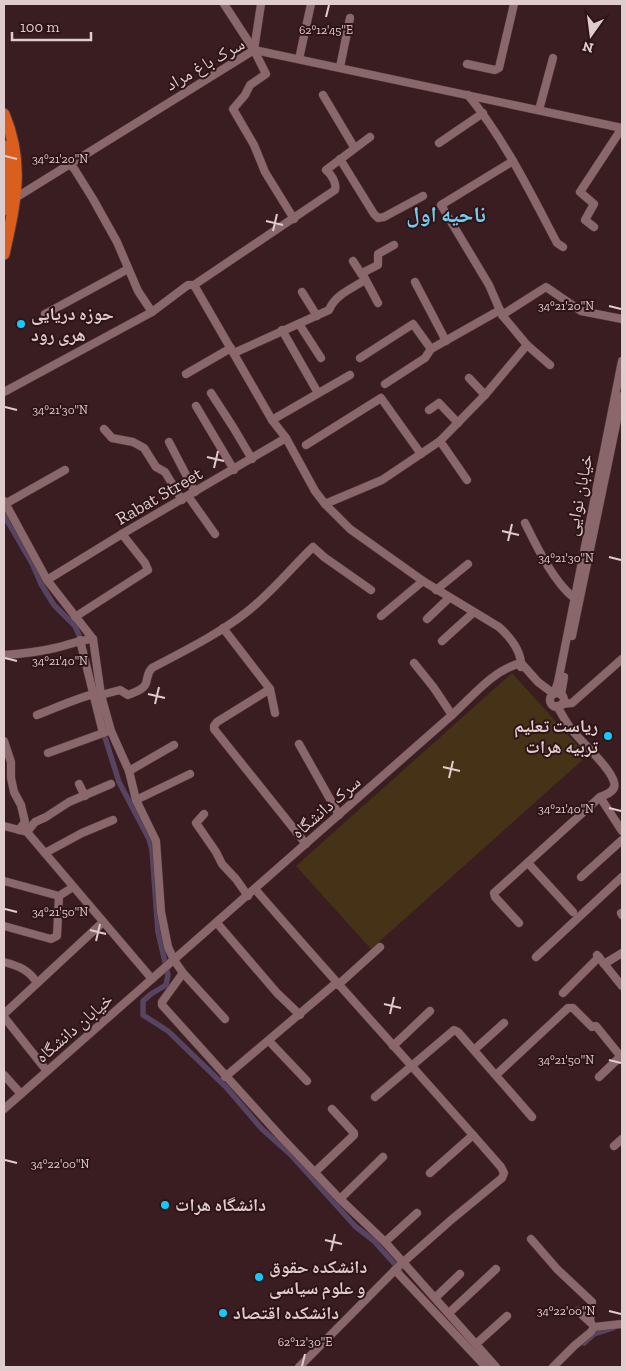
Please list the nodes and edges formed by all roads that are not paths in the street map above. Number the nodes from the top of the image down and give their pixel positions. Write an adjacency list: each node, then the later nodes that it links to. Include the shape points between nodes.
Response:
1 (224, 4): 6 (street)
2 (261, 4): 6 (street)
3 (311, 4): 8 (street)
4 (514, 4): 9 (street, via 499,68)
5 (350, 18): 10 (street)
6 (254, 50): 8 (street, سرک باغ مراد); 23 (street, سرک باغ مراد); 27 (street, via 266,74 250,85 233,109 265,172)
7 (553, 58): 13 (street)
8 (299, 59): 10 (street, سرک باغ مراد)
9 (467, 64)
10 (340, 67): 12 (street, سرک باغ مراد)
11 (323, 95): 20 (street)
12 (468, 95): 13 (street, سرک باغ مراد); 14 (street)
13 (539, 110): 16 (street, سرک باغ مراد)
14 (483, 113): 18 (street); 22 (street)
15 (4, 114): 25 (highway, via 16,163)
16 (622, 128): 28 (street, via 580,192 594,204 585,220)
17 (370, 137): 20 (street)
18 (439, 143)
19 (4, 146): 26 (highway, via 7,188)
20 (354, 147): 21 (street)
21 (340, 159): 24 (street, via 378,218); 27 (street, via 326,170 336,186 335,190)
22 (513, 161): 30 (street, via 557,242); 40 (street, via 441,205 489,285)
23 (70, 164): 25 (street, سرک باغ مراد); 33 (street, via 117,242)
24 (423, 196)
25 (16, 198): 26 (street, سرک باغ مراد); 31 (highway)
26 (4, 206)
27 (294, 219): 36 (street)
28 (594, 227)
29 (394, 244): 34 (street, via 378,254 378,265 363,272)
30 (563, 247)
31 (4, 254)
32 (353, 261): 34 (street)
33 (128, 269): 39 (street); 41 (street)
34 (363, 278): 38 (street); 42 (street, via 332,302 329,310)
35 (415, 282): 46 (street)
36 (194, 285): 39 (street, via 188,285); 49 (street)
37 (302, 292): 42 (street)
38 (378, 303)
39 (152, 312): 58 (street)
40 (500, 312): 43 (street, via 546,287 581,311); 46 (street); 47 (street)
41 (45, 314)
42 (317, 316): 44 (street)
43 (622, 319)
44 (299, 324): 45 (street); 50 (street)
45 (282, 330): 49 (street); 60 (street)
46 (446, 341): 48 (street)
47 (527, 346): 53 (street); 61 (street)
48 (431, 349): 51 (street, via 413,324); 57 (street, via 425,358)
49 (232, 350): 54 (street); 65 (street)
50 (321, 358)
51 (360, 358)
52 (622, 362): 90 (street, خیابان نوایی)
53 (550, 365)
54 (186, 374)
55 (350, 375): 60 (street)
56 (469, 378): 61 (street)
57 (385, 384)
58 (4, 392)
59 (211, 393): 73 (street)
60 (318, 393): 65 (street)
61 (485, 395): 66 (street)
62 (622, 396): 107 (street, خیابان نوایی)
63 (196, 406): 75 (street)
64 (429, 410): 66 (street, via 439,403)
65 (272, 420): 68 (street)
66 (458, 423): 69 (street)
67 (104, 429): 78 (street, via 112,438 134,442 144,448 156,467 165,472)
68 (286, 438): 73 (street, Rabat Street); 80 (street)
69 (440, 441): 72 (street); 76 (street)
70 (169, 442): 77 (street)
71 (306, 445): 72 (street, via 381,398)
72 (421, 454): 80 (street, via 382,480)
73 (252, 459): 75 (street, Rabat Street)
74 (65, 470): 79 (street)
75 (234, 470): 77 (street, Rabat Street)
76 (468, 480)
77 (195, 492): 78 (street, Rabat Street)
78 (185, 498): 82 (street, Rabat Street); 83 (street)
79 (5, 503): 85 (street)
80 (324, 504): 86 (street, via 350,529)
81 (525, 523): 90 (street, via 537,547)
82 (122, 534): 85 (street, Rabat Street); 93 (street, via 148,570)
83 (215, 534)
84 (468, 564): 88 (street)
85 (47, 580): 93 (street)
86 (423, 582): 88 (street); 92 (street)
87 (371, 590): 95 (street, via 313,547 268,594)
88 (436, 590): 89 (street)
89 (449, 598): 91 (street); 94 (street)
90 (574, 598): 103 (street, خیابان نوایی)
91 (474, 612): 98 (street); 102 (street, via 507,634 520,656)
92 (381, 616)
93 (75, 617): 96 (street)
94 (427, 619)
95 (223, 628): 105 (street); 106 (street, via 152,668 142,688 128,695 120,690)
96 (93, 639): 97 (street); 106 (street)
97 (80, 640): 99 (street, via 57,648); 106 (street)
98 (442, 641)
99 (4, 656)
100 (622, 659): 108 (street, via 572,703)
101 (414, 663): 111 (street)
102 (521, 666): 104 (street); 107 (street); 111 (street, سرک دانشگاه, via 508,666 498,673)
103 (559, 675): 104 (street, via 554,681); 107 (street, خیابان نوایی)
104 (538, 682): 107 (street)
105 (270, 689): 109 (street); 132 (street, via 217,722 214,729)
106 (98, 695): 110 (street, via 72,700); 112 (street)
107 (555, 695): 108 (street, via 563,699); 108 (street, via 552,704)
108 (559, 705): 123 (street, via 572,729 614,781 614,789)
109 (275, 713)
110 (37, 715)
111 (452, 715): 126 (street, سرک دانشگاه)
112 (107, 732): 116 (street); 118 (street)
113 (4, 741): 117 (street)
114 (298, 744): 126 (street)
115 (174, 745): 118 (street)
116 (48, 753)
117 (8, 761): 129 (street, via 14,792 21,806)
118 (129, 771): 124 (street)
119 (190, 774): 124 (street)
120 (79, 784): 122 (street)
121 (111, 784): 122 (street)
122 (85, 796): 129 (street, via 69,802)
123 (600, 797): 130 (street); 134 (street)
124 (136, 800): 152 (street, via 156,842)
125 (204, 814): 141 (street, via 196,823 222,864)
126 (339, 815): 132 (street, سرک دانشگاه)
127 (113, 820): 133 (street)
128 (4, 826): 129 (street)
129 (23, 831): 133 (street)
130 (622, 831)
131 (622, 840): 135 (street)
132 (306, 844): 139 (street, سرک دانشگاه)
133 (45, 853): 138 (street)
134 (528, 863): 142 (street); 145 (street, via 494,893)
135 (581, 877)
136 (622, 878): 149 (street)
137 (4, 881): 140 (street)
138 (73, 886): 140 (street); 143 (street)
139 (256, 889): 141 (street, سرک دانشگاه); 156 (street)
140 (59, 896): 146 (street, via 55,938)
141 (248, 896): 144 (street, سرک دانشگاه)
142 (573, 912)
143 (103, 922): 154 (street); 155 (street)
144 (217, 923): 152 (street, سرک دانشگاه); 161 (street)
145 (519, 923)
146 (4, 926)
147 (380, 947): 156 (street)
148 (622, 952): 150 (street)
149 (536, 957)
150 (600, 958): 157 (street); 158 (street)
151 (4, 962): 155 (street, via 24,968)
152 (169, 964): 153 (street); 154 (street, خیابان دانشگاه)
153 (183, 973): 162 (street); 172 (street, via 162,1006)
154 (152, 979): 169 (street, خیابان دانشگاه)
155 (37, 983): 160 (street)
156 (337, 984): 161 (street); 165 (street)
157 (622, 986)
158 (563, 993)
159 (430, 1011): 165 (street)
160 (4, 1015): 169 (street)
161 (300, 1015): 164 (street)
162 (225, 1019)
163 (504, 1023): 166 (street)
164 (269, 1041): 172 (street); 174 (street)
165 (393, 1046): 168 (street)
166 (474, 1050): 168 (street, via 454,1030); 171 (street)
167 (622, 1057): 171 (street, via 596,1026 592,1027 573,1008 568,1008); 173 (street)
168 (411, 1065): 176 (street); 180 (street)
169 (47, 1071): 175 (street, خیابان دانشگاه)
170 (4, 1075): 175 (street)
171 (496, 1076): 179 (street)
172 (225, 1077): 184 (street)
173 (599, 1077)
174 (307, 1081)
175 (21, 1094): 178 (street, خیابان دانشگاه)
176 (375, 1097)
177 (332, 1108): 184 (street, via 354,1135)
178 (4, 1109)
179 (532, 1117)
180 (473, 1135): 185 (street); 190 (street, via 501,1167 502,1178)
181 (622, 1139): 182 (street)
182 (614, 1146)
183 (383, 1157): 186 (street)
184 (315, 1172): 186 (street)
185 (430, 1173)
186 (340, 1199): 189 (street)
187 (418, 1213): 189 (street)
188 (530, 1239): 197 (street, via 592,1302)
189 (385, 1242): 190 (street)
190 (399, 1266): 193 (street); 200 (street); 201 (street)
191 (496, 1270): 195 (street)
192 (460, 1274): 193 (street)
193 (435, 1298): 195 (street)
194 (578, 1311): 197 (street)
195 (449, 1313): 199 (street)
196 (507, 1316): 199 (street)
197 (592, 1324): 198 (street); 203 (street, via 591,1332)
198 (622, 1324)
199 (476, 1344): 202 (street)
200 (299, 1367)
201 (486, 1367)
202 (496, 1367)
203 (552, 1367)

